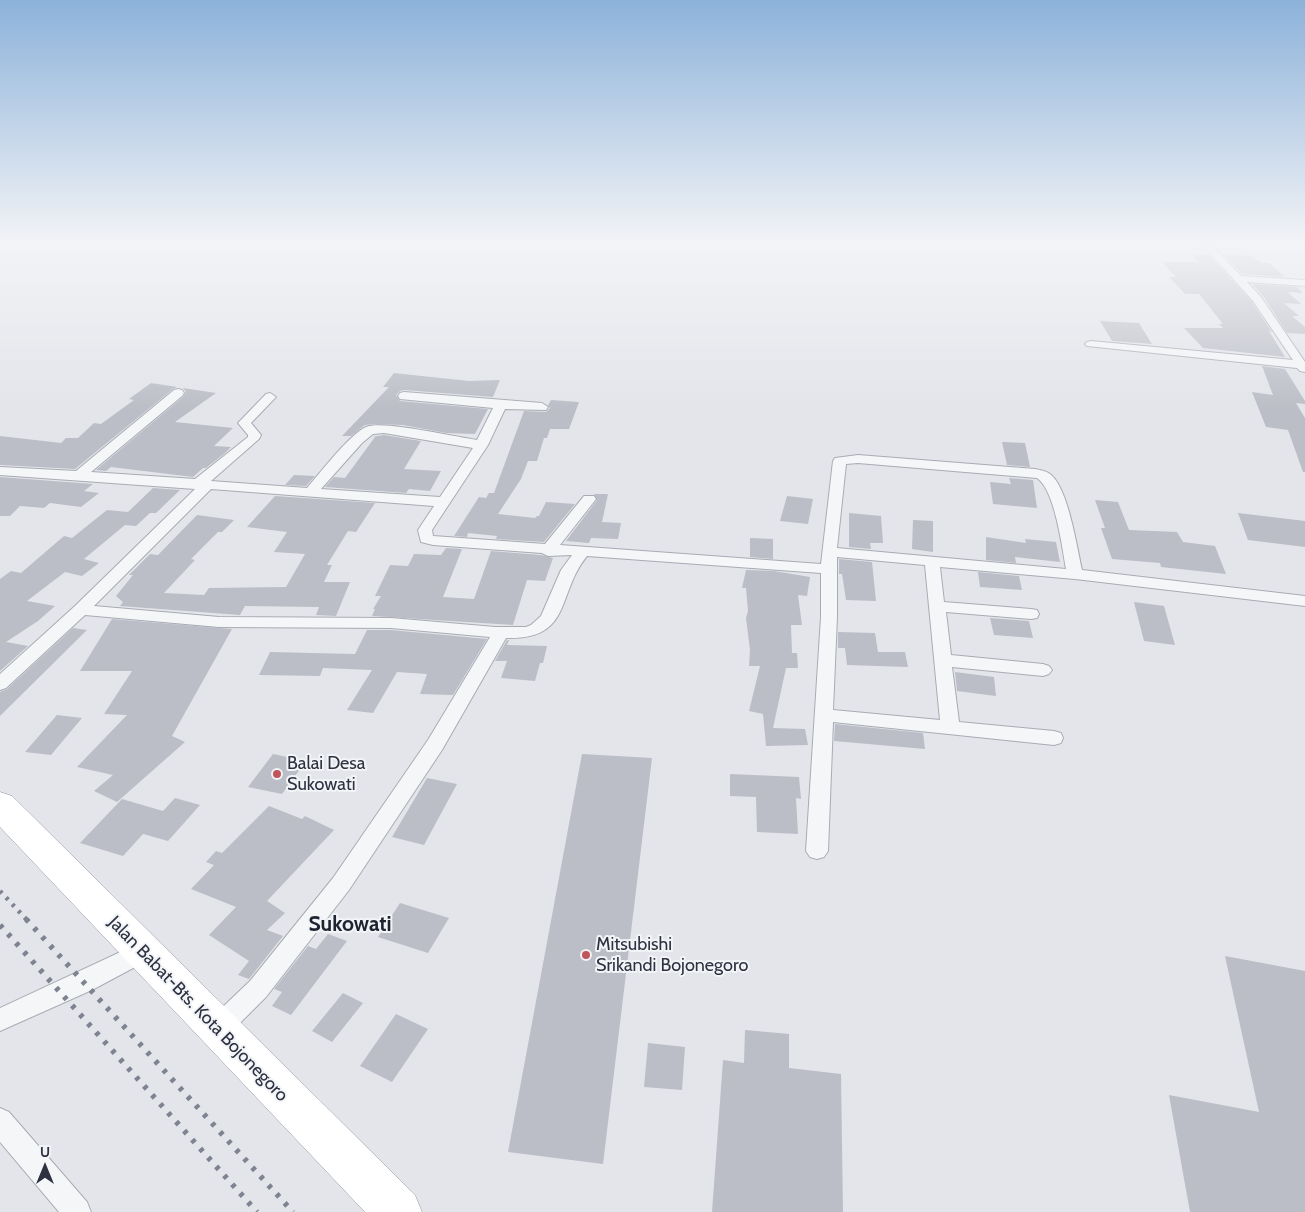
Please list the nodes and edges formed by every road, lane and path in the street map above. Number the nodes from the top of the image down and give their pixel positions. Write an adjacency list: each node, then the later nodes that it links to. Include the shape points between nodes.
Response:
1 (1255, 297): 3 (street)
2 (1091, 344): 3 (street)
3 (1304, 367)
4 (178, 393): 11 (street)
5 (404, 396): 7 (street)
6 (270, 397): 12 (street, via 244,423 253,432 253,439)
7 (501, 405): 8 (street); 9 (street)
8 (542, 407)
9 (481, 445): 13 (street, via 384,429 370,430 357,440); 15 (street)
10 (0, 471): 11 (street)
11 (79, 475): 12 (street)
12 (202, 486): 13 (street); 23 (street)
13 (310, 493): 15 (street)
14 (589, 499): 16 (street)
15 (444, 502): 16 (street, via 426,530 426,539)
16 (548, 551): 17 (street)
17 (583, 552): 18 (street); 25 (street, via 568,572 547,621 529,632)
18 (829, 561): 19 (street); 20 (street, via 840,461 858,459 1029,472 1044,476 1055,496); 29 (street)
19 (932, 562): 20 (street); 22 (street)
20 (1075, 574): 21 (street)
21 (1305, 601)
22 (936, 606): 24 (street); 26 (street)
23 (81, 610): 25 (street, via 205,622 389,623); 28 (street)
24 (1031, 614)
25 (501, 633): 36 (street, via 435,745 340,884 258,989)
26 (942, 660): 27 (street); 30 (street)
27 (1043, 670)
28 (0, 684)
29 (823, 715): 30 (street); 33 (street)
30 (950, 727): 31 (street)
31 (1054, 738)
32 (0, 805): 34 (highway, Jalan Babat-Bts. Kota Bojonegoro)
33 (817, 851)
34 (142, 952): 35 (street); 36 (highway, Jalan Babat-Bts. Kota Bojonegoro)
35 (0, 1020)
36 (218, 1029): 39 (highway, Jalan Babat-Bts. Kota Bojonegoro)
37 (0, 1121): 38 (street)
38 (77, 1212)
39 (398, 1212)

